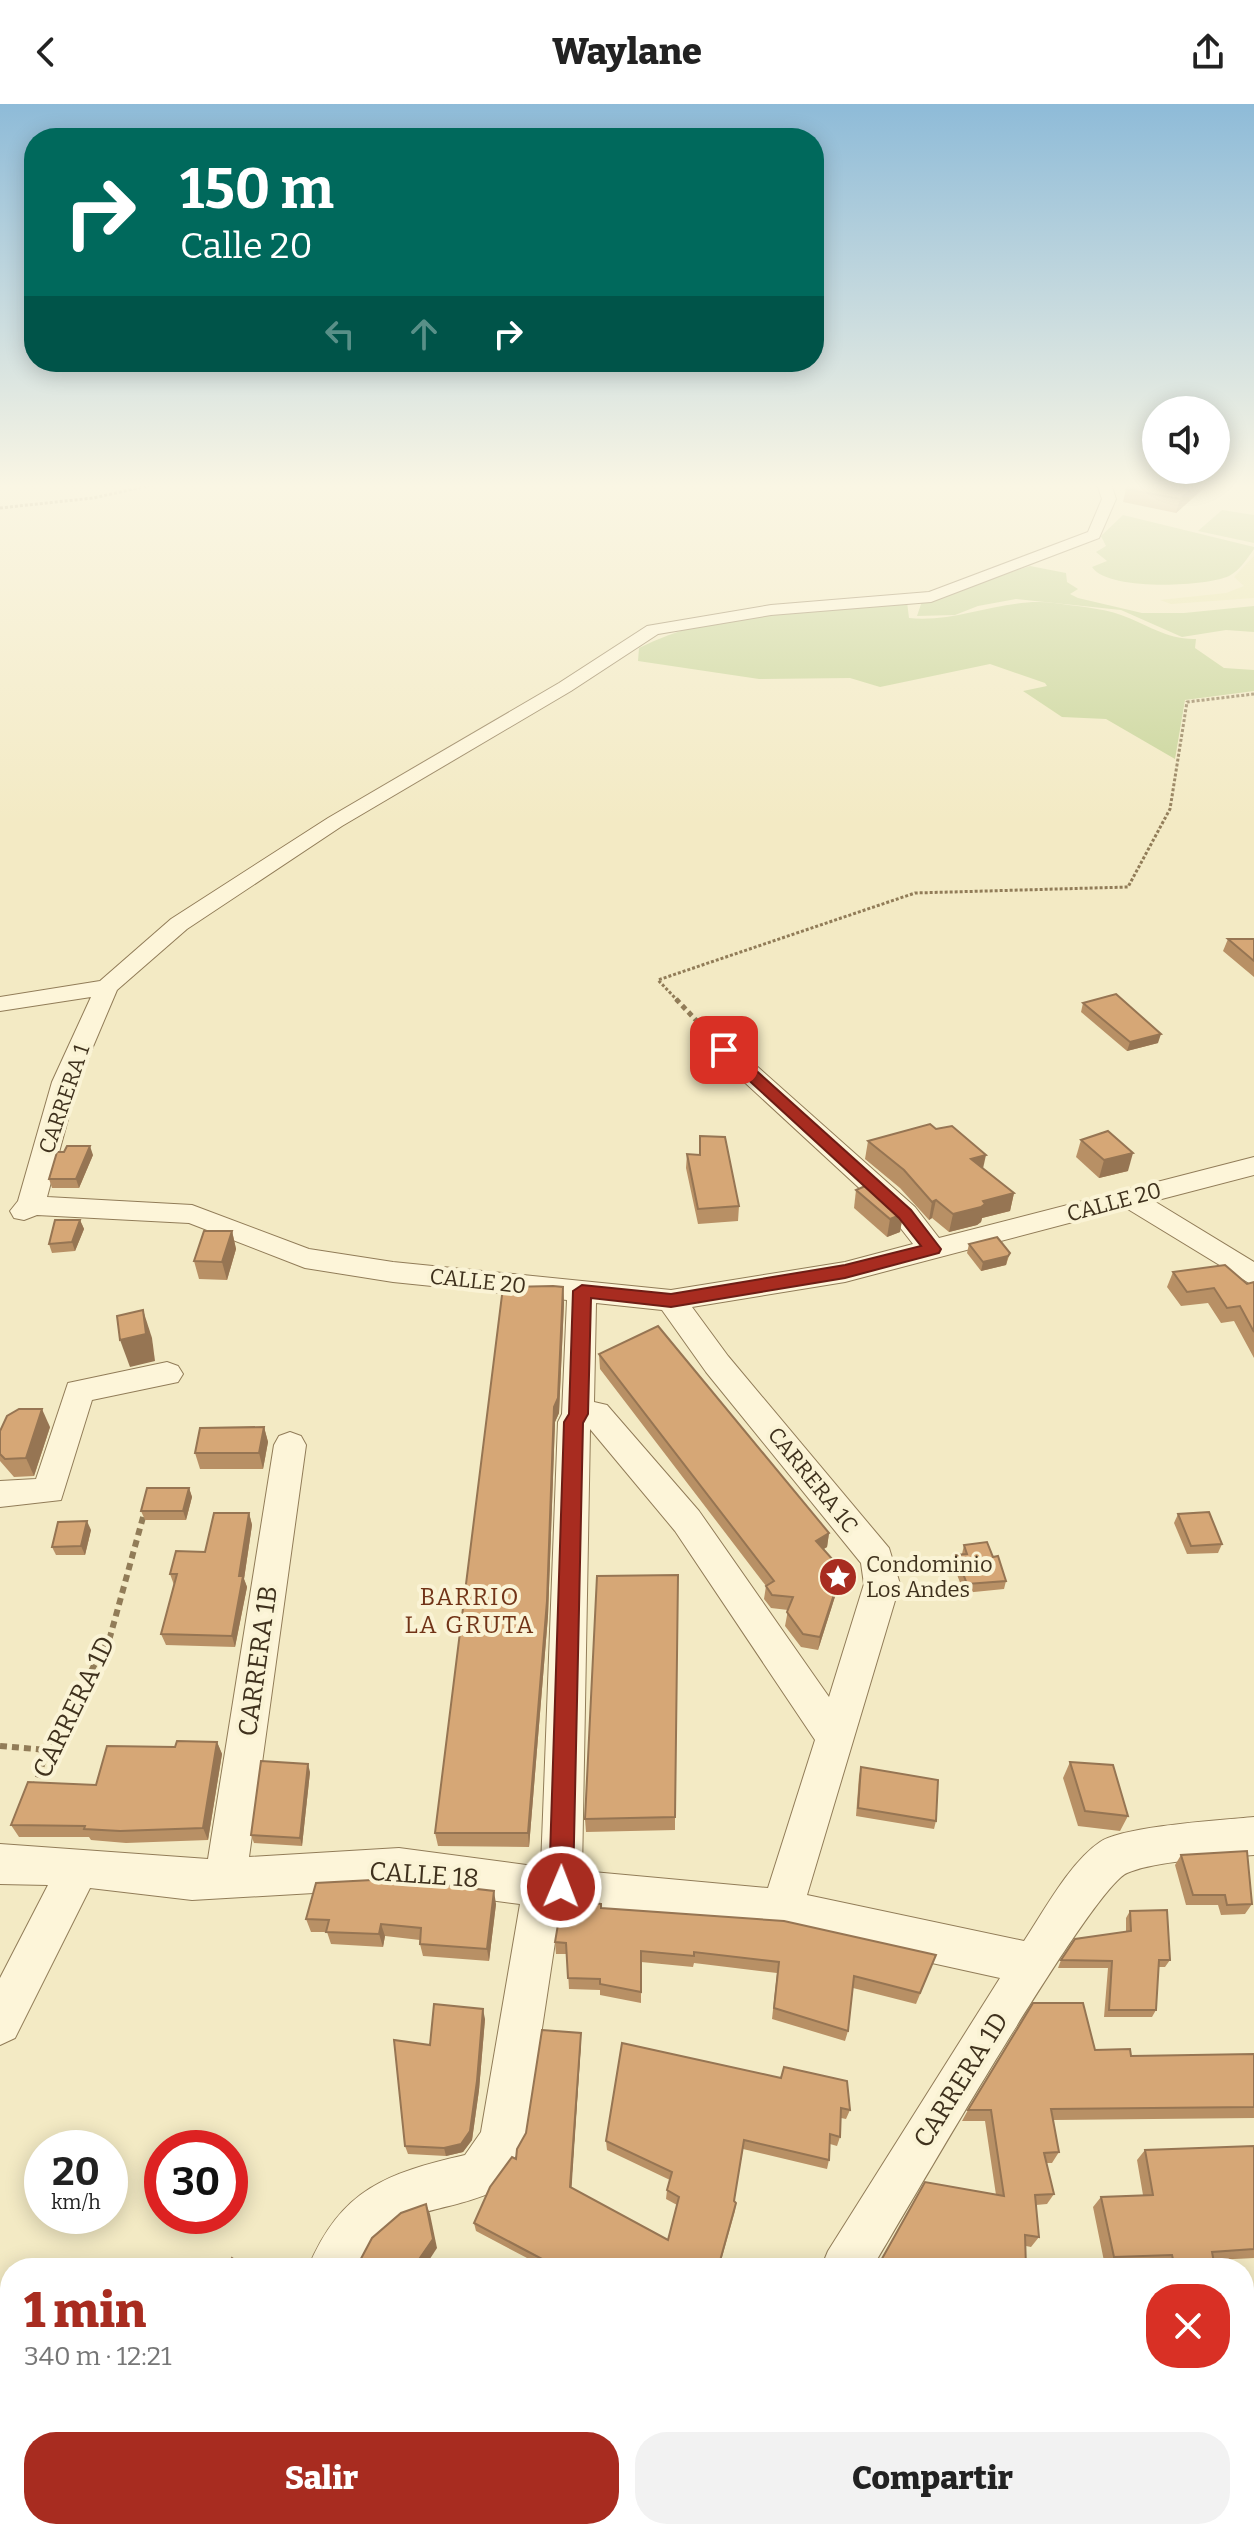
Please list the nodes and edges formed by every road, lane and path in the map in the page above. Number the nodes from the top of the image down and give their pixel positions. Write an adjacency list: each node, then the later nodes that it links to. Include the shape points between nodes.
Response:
1 (923, 598): 3 (street, via 771,610 653,630 192,915)
2 (1254, 694): 5 (path, via 1187,702 1170,809 1128,887 915,893 658,980)
3 (107, 987): 4 (street); 8 (street, CARRERA 1, via 65,1082)
4 (0, 1004)
5 (724, 1050): 9 (street, via 905,1214)
6 (1254, 1166): 7 (street, CALLE 20)
7 (1129, 1198): 9 (street, CALLE 20); 10 (street)
8 (28, 1208): 11 (street, CALLE 20, via 192,1214 305,1258)
9 (932, 1249): 12 (street, CALLE 20, via 845,1272)
10 (1254, 1276)
11 (582, 1291): 12 (street, CALLE 20); 14 (street)
12 (671, 1300): 18 (street, CARRERA 1C, via 877,1558 882,1584)
13 (167, 1374): 16 (street, via 79,1391 49,1491)
14 (578, 1414): 18 (street, via 596,1414 687,1521); 26 (street)
15 (290, 1445): 25 (street, CARRERA 1B)
16 (0, 1494)
17 (147, 1502): 20 (path, CARRERA 1D, via 110,1637)
18 (835, 1737): 27 (street, CARRERA 1C)
19 (0, 1746): 20 (path)
20 (47, 1750): 21 (path, CARRERA 1D)
21 (32, 1793)
22 (1254, 1836): 28 (street, CARRERA 1D, via 1114,1856 1080,1893)
23 (0, 1864): 24 (street, CALLE 18)
24 (79, 1867): 25 (street, CALLE 18, via 192,1880); 29 (street)
25 (226, 1877): 26 (street, CALLE 18, via 399,1868)
26 (552, 1887): 27 (street, CALLE 18); 30 (street, via 502,2141 479,2175 396,2196 364,2223)
27 (782, 1910): 28 (street, CALLE 18)
28 (1033, 1964): 31 (street, CARRERA 1D)
29 (0, 2023)
30 (336, 2258)
31 (851, 2258)

